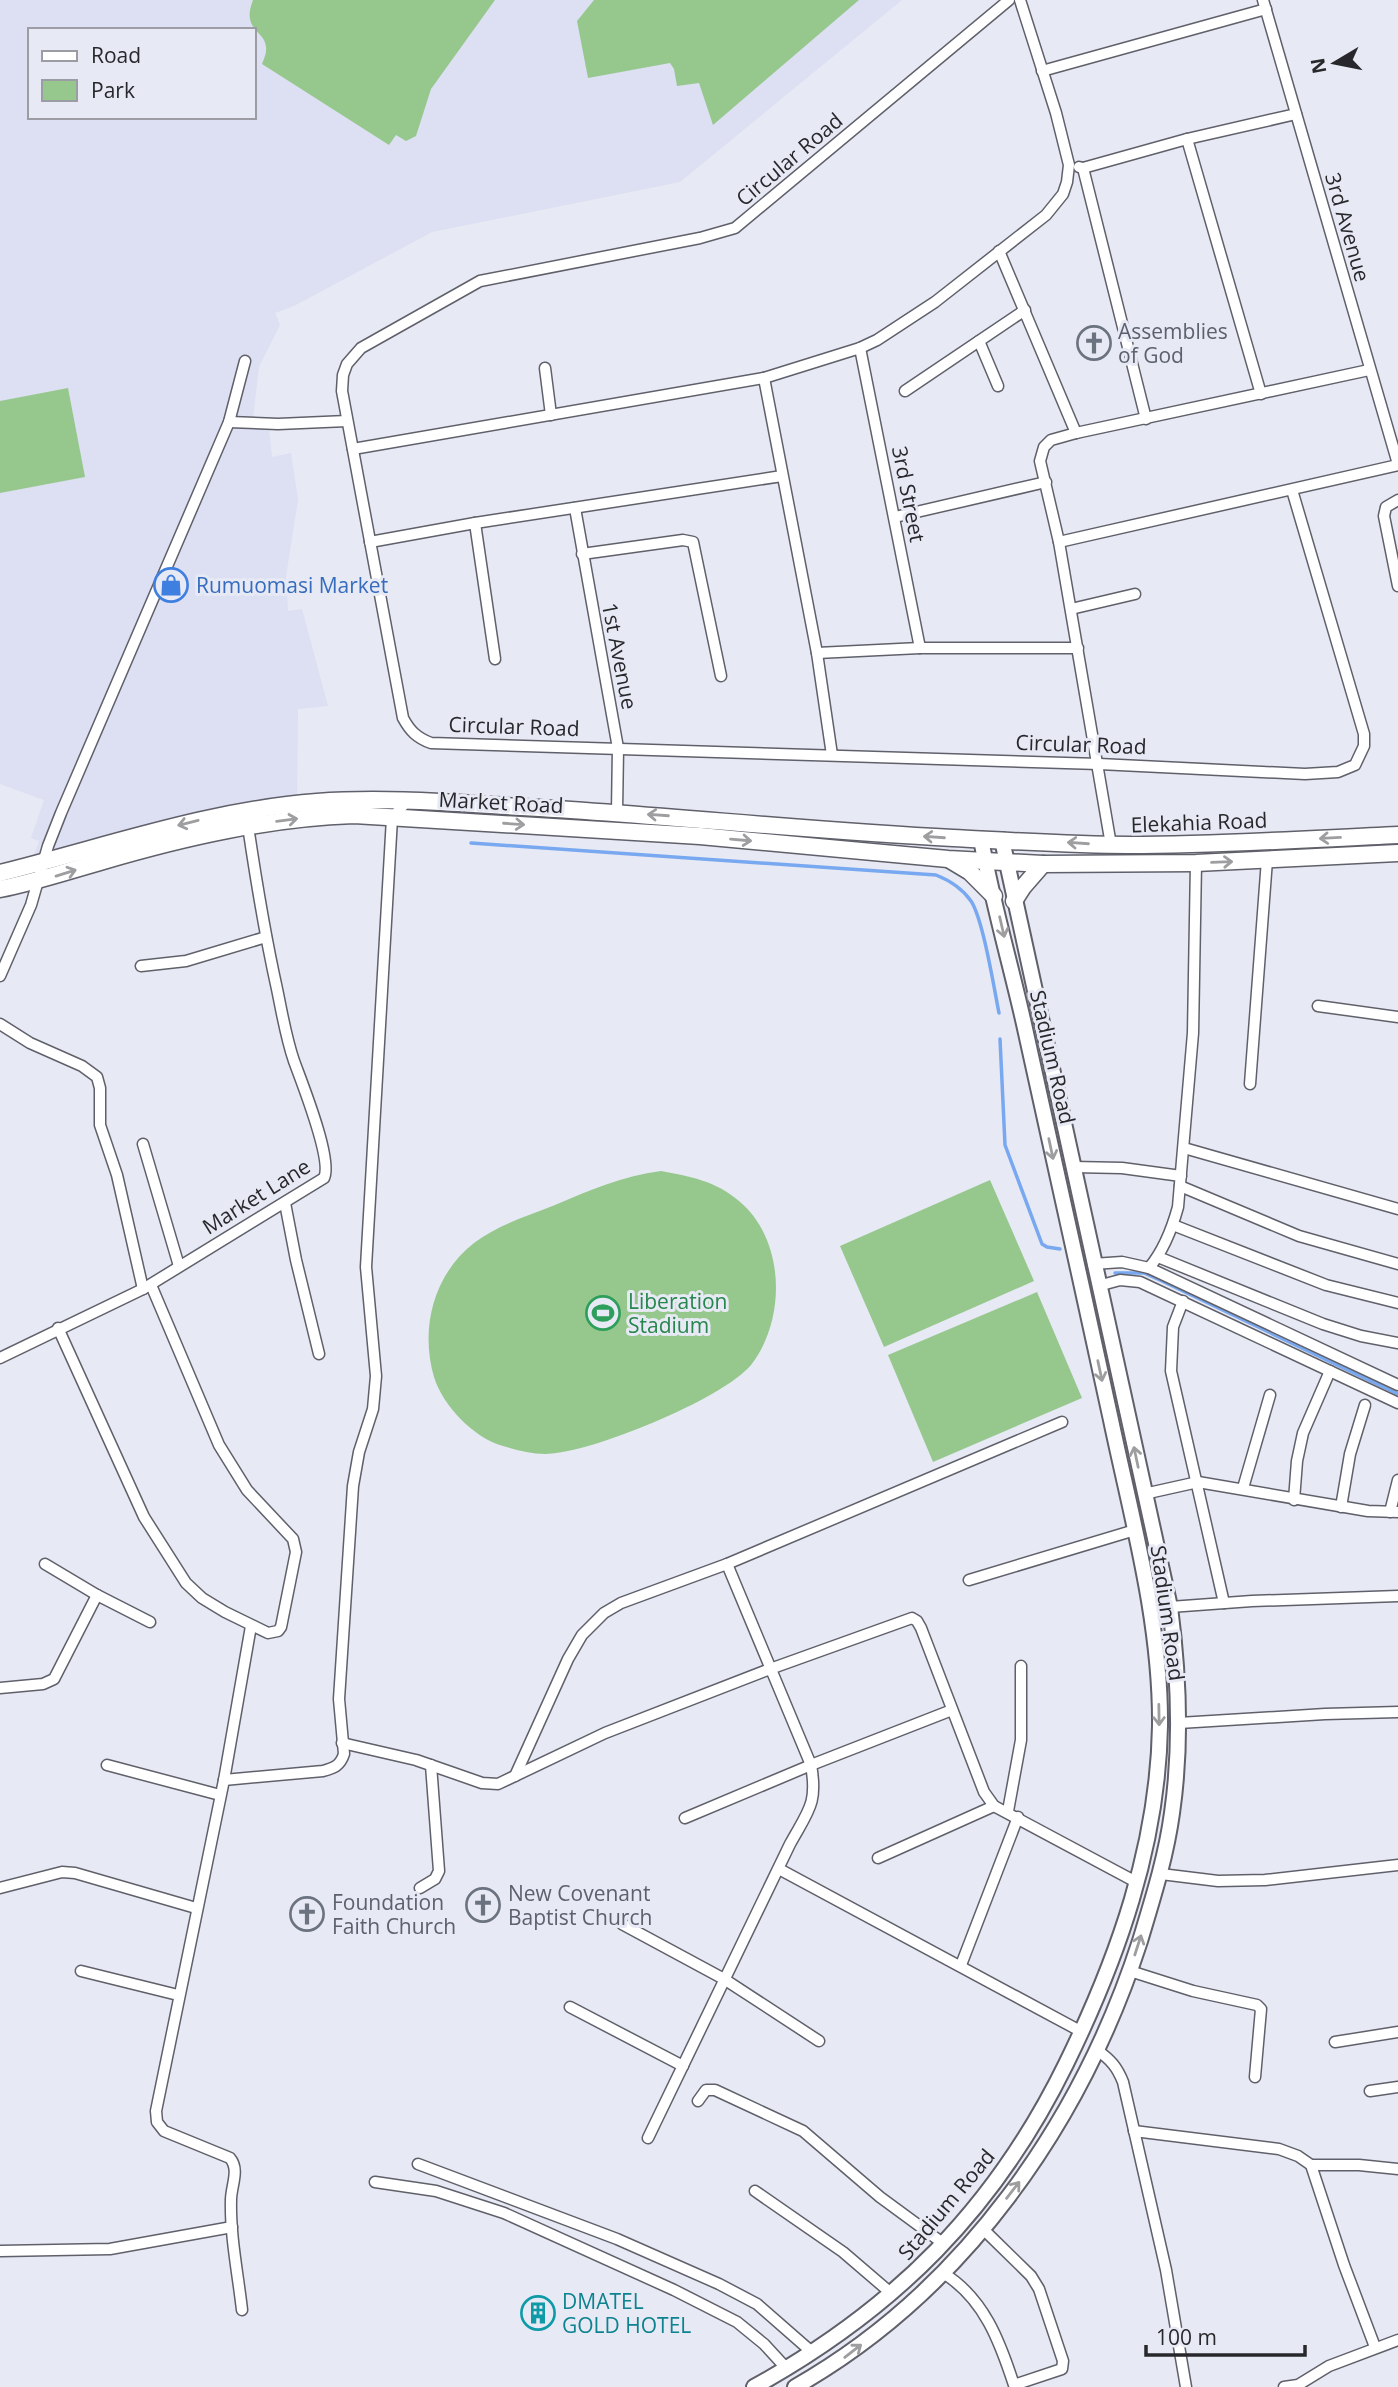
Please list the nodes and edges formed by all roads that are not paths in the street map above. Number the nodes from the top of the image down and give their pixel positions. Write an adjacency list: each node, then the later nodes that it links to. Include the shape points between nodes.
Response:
1 (1009, 0): 22 (street, Circular Road, via 736,228 480,281 361,348 346,364 343,375)
2 (1020, 0): 4 (street)
3 (1264, 5): 4 (street); 5 (street, 3rd Avenue)
4 (1042, 71): 7 (street)
5 (1296, 114): 6 (street); 15 (street, 3rd Avenue)
6 (1186, 139): 8 (street); 19 (street)
7 (1069, 164): 8 (street); 9 (street, via 1067,182 1057,202)
8 (1083, 168): 21 (street)
9 (999, 251): 10 (street); 12 (street, via 935,302)
10 (1025, 310): 11 (street); 24 (street)
11 (979, 341): 17 (street); 18 (street)
12 (860, 348): 16 (street); 32 (street, 3rd Street)
13 (245, 361): 23 (street)
14 (545, 368): 20 (street)
15 (1369, 370): 19 (street); 26 (street, 3rd Avenue)
16 (764, 378): 20 (street); 27 (street)
17 (998, 386)
18 (905, 391)
19 (1261, 394): 21 (street)
20 (551, 415): 25 (street)
21 (1146, 419): 24 (street)
22 (347, 421): 23 (street); 25 (street, Circular Road)
23 (229, 422): 60 (street)
24 (1076, 433): 28 (street, via 1051,440 1044,447 1040,461)
25 (353, 449): 34 (street, Circular Road)
26 (1398, 464): 29 (street)
27 (782, 476): 31 (street); 42 (street)
28 (1046, 482): 32 (street); 35 (street)
29 (1292, 490): 35 (street); 47 (street, Circular Road, via 1364,734 1356,765 1338,772 1305,774)
30 (1398, 500): 37 (street, via 1386,507 1384,516)
31 (575, 508): 33 (street); 36 (street, 1st Avenue)
32 (895, 517): 40 (street, 3rd Street)
33 (475, 523): 34 (street); 43 (street)
34 (370, 542): 45 (street, Circular Road, via 404,718 418,737 431,743)
35 (1059, 542): 39 (street)
36 (582, 554): 44 (street, via 693,542); 45 (street, 1st Avenue)
37 (1398, 586)
38 (1135, 594): 39 (street)
39 (1071, 609): 41 (street)
40 (920, 648): 41 (street); 42 (street)
41 (1078, 648): 47 (street)
42 (817, 653): 46 (street)
43 (495, 659)
44 (721, 676)
45 (618, 748): 46 (street, Circular Road); 49 (street, 1st Avenue)
46 (832, 755): 47 (street, Circular Road)
47 (1099, 764): 55 (street)
48 (408, 800): 49 (main road, Market Road); 50 (street); 60 (main road, Market Road, one-way to 60, via 317,802 248,810)
49 (617, 812): 53 (main road, Market Road, one-way to 49)
50 (392, 818): 51 (main road, Market Road, one-way to 50, via 318,817); 57 (main road, Market Road, one-way to 57, via 700,836); 125 (street, via 366,1267 376,1376 373,1409 353,1486 339,1699)
51 (248, 826): 65 (main road, Market Road, one-way to 51); 69 (street, Market Lane)
52 (1398, 835): 55 (main road, Elekahia Road, one-way to 55)
53 (981, 839): 54 (main road, Market Road); 59 (main road, Stadium Road)
54 (1002, 840): 55 (main road, Elekahia Road, one-way to 54); 61 (main road, Stadium Road)
55 (1111, 845)
56 (1398, 853): 58 (main road, Elekahia Road)
57 (948, 859): 59 (main road, Market Road); 67 (main road)
58 (1268, 860): 62 (main road, Elekahia Road, one-way to 58); 75 (street)
59 (985, 861): 61 (main road, Market Road); 67 (main road, Stadium Road)
60 (43, 862): 64 (main road, Market Road); 65 (street)
61 (1007, 862): 63 (main road, Elekahia Road); 68 (main road, Stadium Road)
62 (1196, 863): 63 (main road, Elekahia Road); 77 (street, via 1193,1033)
63 (1043, 864): 68 (main road)
64 (0, 873)
65 (39, 881): 66 (main road, Market Road); 71 (street)
66 (0, 889)
67 (994, 895): 109 (main road, Stadium Road, one-way to 109)
68 (1014, 901): 78 (main road, Stadium Road)
69 (266, 937): 70 (street, via 186,961); 80 (street, Market Lane, via 290,1049 327,1170 324,1178)
70 (141, 966)
71 (0, 976)
72 (1318, 1006): 73 (street)
73 (1398, 1017)
74 (0, 1024): 89 (street, via 97,1077 100,1125)
75 (1250, 1084)
76 (143, 1143): 86 (street)
77 (1184, 1148): 79 (street); 81 (street)
78 (1073, 1167): 79 (street, via 1122,1167); 84 (main road, Stadium Road)
79 (1181, 1181): 82 (street); 85 (street, via 1299,1236)
80 (285, 1203): 86 (street, Market Lane); 94 (street)
81 (1398, 1209)
82 (1173, 1225): 83 (street); 91 (street, via 1326,1285)
83 (1158, 1257): 87 (street); 93 (street, via 1322,1324)
84 (1093, 1264): 87 (street, via 1122,1262); 88 (main road, Stadium Road)
85 (1398, 1264)
86 (179, 1266): 89 (street, Market Lane)
87 (1150, 1268): 97 (street)
88 (1098, 1286): 90 (street, via 1132,1280); 105 (main road, Stadium Road, one-way to 88)
89 (147, 1287): 92 (street, Market Lane); 118 (street, via 219,1445 247,1490 296,1547 281,1627 268,1633)
90 (1183, 1301): 96 (street); 103 (street, via 1173,1327 1171,1371)
91 (1398, 1303)
92 (58, 1328): 95 (street, Market Lane); 118 (street, via 144,1517 170,1561 202,1598)
93 (1398, 1343)
94 (319, 1354)
95 (0, 1358)
96 (1329, 1371): 99 (street); 106 (street, via 1303,1433)
97 (1398, 1385)
98 (1270, 1395): 104 (street)
99 (1398, 1404)
100 (1365, 1405): 107 (street)
101 (1062, 1422): 111 (street)
102 (1398, 1480): 108 (street)
103 (1198, 1482): 104 (street); 105 (street); 115 (street)
104 (1243, 1488): 106 (street)
105 (1144, 1494): 116 (main road, Stadium Road)
106 (1294, 1500): 107 (street)
107 (1341, 1507): 108 (street)
108 (1394, 1512)
109 (1135, 1530): 112 (street); 133 (main road, Stadium Road, one-way to 133, via 1158,1673 1160,1726)
110 (45, 1563): 113 (street)
111 (727, 1564): 120 (street); 129 (street, via 621,1603 592,1623 568,1659)
112 (969, 1580)
113 (97, 1595): 117 (street); 121 (street, via 54,1679)
114 (1398, 1596): 115 (street)
115 (1224, 1603): 116 (street)
116 (1170, 1607): 124 (main road, Stadium Road)
117 (150, 1622)
118 (251, 1626): 130 (street)
119 (1021, 1666): 134 (street, via 1021,1740)
120 (770, 1669): 122 (street, via 912,1618 921,1628); 128 (street); 129 (street, via 605,1733)
121 (0, 1688)
122 (952, 1710): 128 (street); 132 (street, via 984,1792)
123 (1398, 1712): 124 (street)
124 (1179, 1723): 135 (main road, Stadium Road)
125 (342, 1743): 127 (street); 130 (street, via 342,1762 334,1768)
126 (107, 1765): 131 (street)
127 (431, 1765): 129 (street, via 488,1784); 144 (street, via 439,1871)
128 (811, 1765): 137 (street); 140 (street, via 814,1800)
129 (515, 1776)
130 (224, 1780): 131 (street)
131 (220, 1795): 145 (street)
132 (994, 1805): 134 (street); 138 (street)
133 (1152, 1809): 135 (main road); 142 (main road, Stadium Road)
134 (1008, 1811): 136 (street)
135 (1172, 1813): 141 (main road, Stadium Road)
136 (1018, 1817): 142 (street); 147 (street)
137 (685, 1818)
138 (878, 1858)
139 (1398, 1865): 141 (street, via 1265,1880 1219,1881)
140 (779, 1868): 147 (street); 150 (street)
141 (1161, 1874): 148 (main road, Stadium Road, one-way to 141)
142 (1138, 1883): 153 (main road, Stadium Road)
143 (0, 1888): 145 (street, via 62,1872 75,1873)
144 (420, 1888)
145 (196, 1908): 151 (street)
146 (622, 1924): 150 (street)
147 (961, 1965): 153 (street)
148 (1130, 1970): 157 (main road, Stadium Road); 159 (street, via 1193,1991 1257,2005 1261,2009)
149 (81, 1971): 151 (street)
150 (724, 1979): 155 (street); 158 (street)
151 (178, 1994): 170 (street, via 157,2122 164,2131 230,2158 236,2171)
152 (570, 2007): 158 (street)
153 (1082, 2032): 172 (main road, Stadium Road, via 1006,2167)
154 (1398, 2032): 156 (street)
155 (819, 2041)
156 (1335, 2042)
157 (1097, 2050): 163 (street, via 1117,2068); 171 (main road, Stadium Road, one-way to 157, via 1052,2135)
158 (683, 2066): 164 (street)
159 (1255, 2077)
160 (1398, 2087): 161 (street)
161 (1370, 2091)
162 (698, 2101): 172 (street, via 706,2091 715,2090 803,2131)
163 (1134, 2131): 166 (street, via 1279,2149); 183 (street, via 1166,2270)
164 (648, 2138)
165 (418, 2164): 179 (street, via 617,2239 719,2284 757,2304)
166 (1311, 2165): 167 (street); 178 (street)
167 (1398, 2169)
168 (375, 2182): 180 (street, via 436,2191 504,2213 674,2290 737,2322)
169 (755, 2192): 175 (street, via 843,2252)
170 (232, 2227): 173 (street, via 110,2249); 176 (street)
171 (983, 2229): 174 (main road, Stadium Road); 174 (street, via 1039,2289 1062,2369 1014,2385 989,2322 961,2284)
172 (944, 2245): 175 (main road, Stadium Road)
173 (0, 2251)
174 (943, 2273): 182 (main road, Stadium Road, one-way to 174, via 841,2360)
175 (892, 2294): 179 (main road, Stadium Road)
176 (242, 2310)
177 (1398, 2340): 178 (street)
178 (1375, 2347): 184 (street, via 1329,2366 1307,2381)
179 (813, 2353): 180 (main road, Stadium Road)
180 (787, 2369): 181 (main road, Stadium Road)
181 (754, 2387)
182 (795, 2387)
183 (1186, 2387)
184 (1284, 2387)

